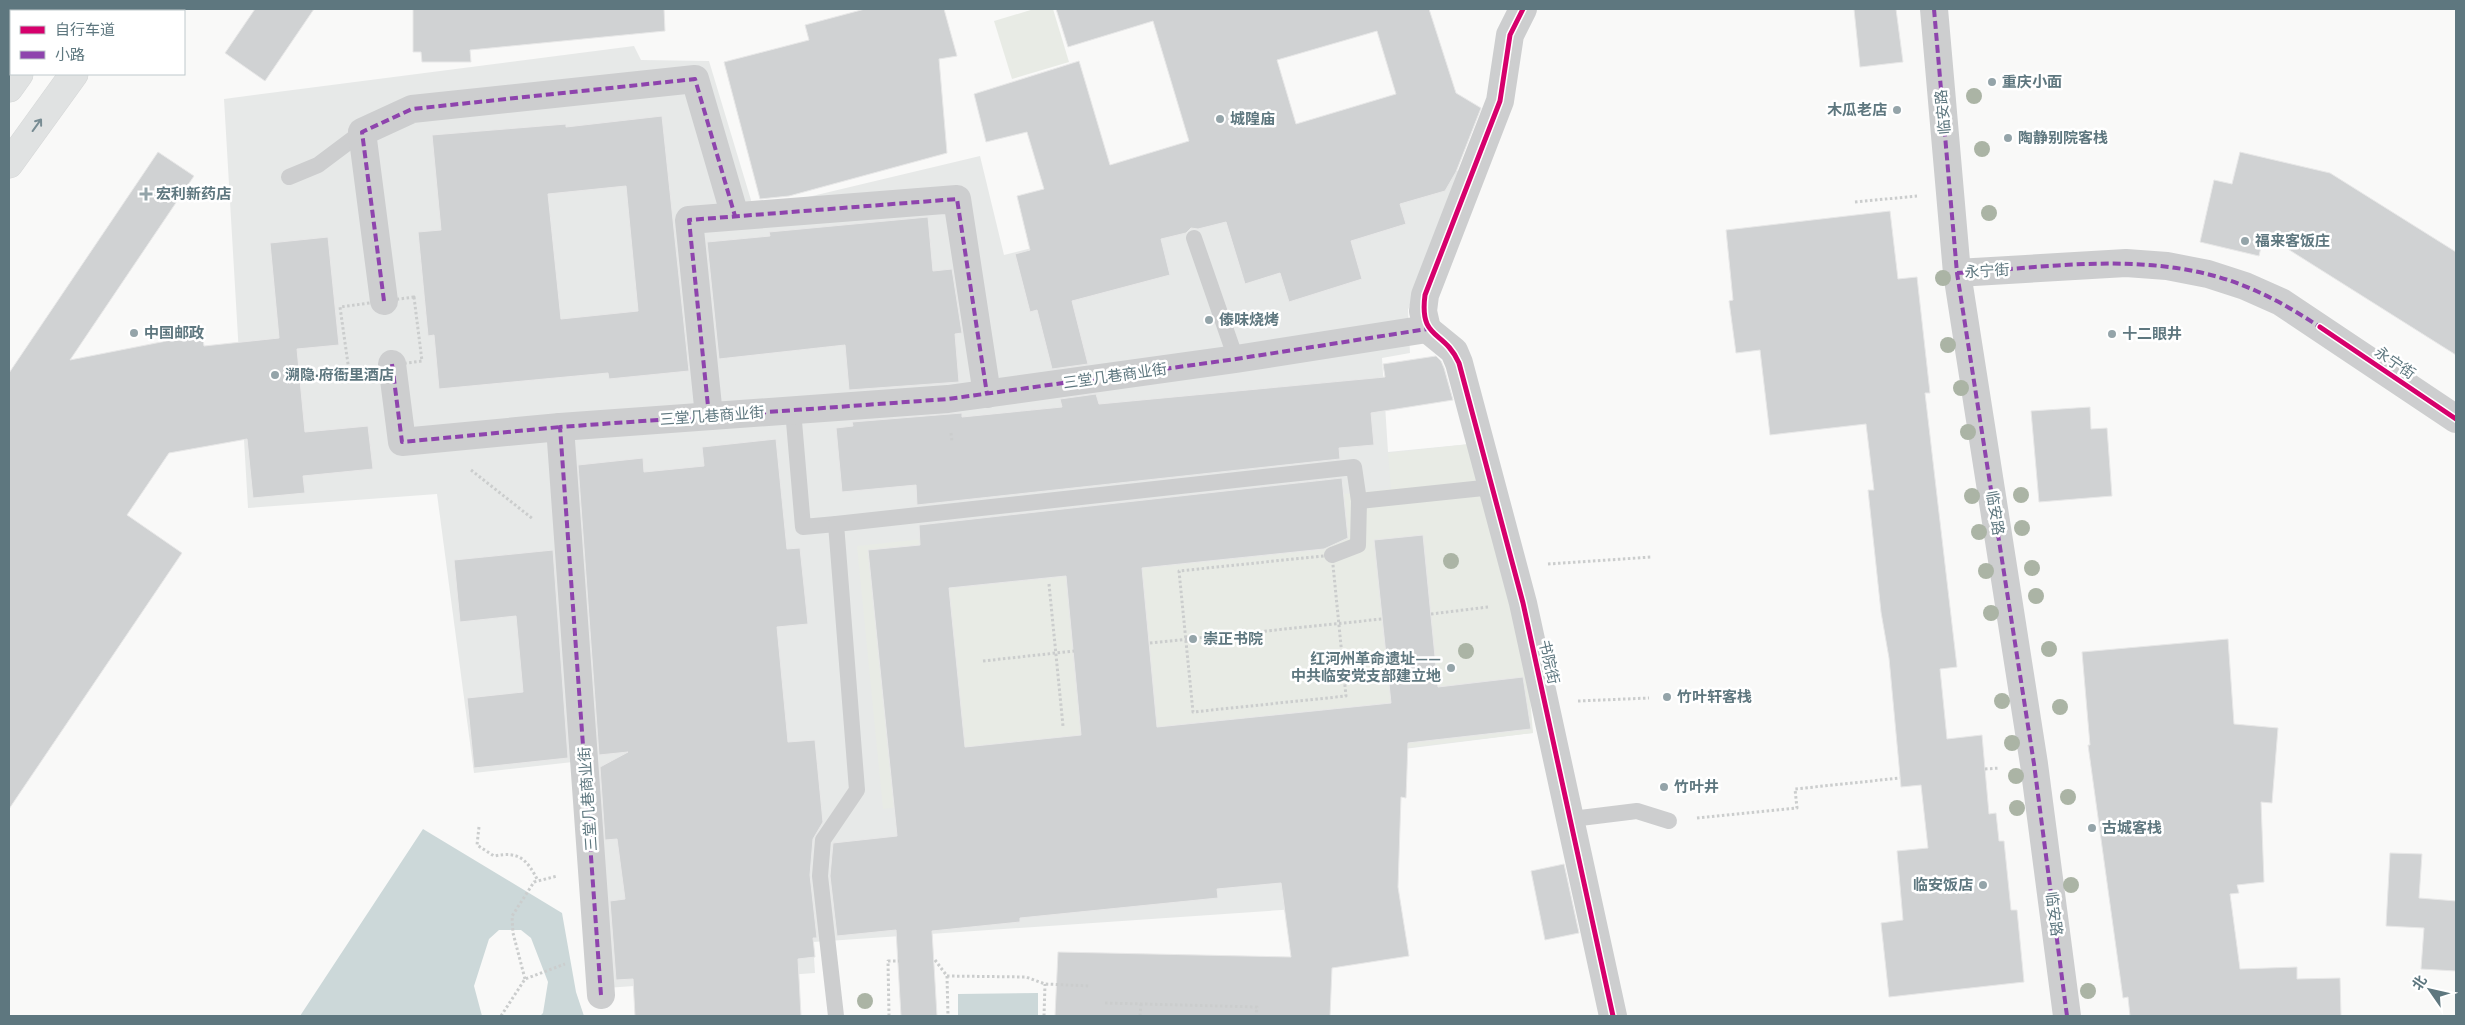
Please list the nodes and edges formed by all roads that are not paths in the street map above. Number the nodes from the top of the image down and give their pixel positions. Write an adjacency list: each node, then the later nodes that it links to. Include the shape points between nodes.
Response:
1 (1523, 9): 13 (street, via 1510,35 1500,101 1425,296 1423,311)
2 (1934, 9): 11 (street, 临安路)
3 (18, 75): 5 (main road)
4 (73, 75): 7 (main road, one-way to 4)
5 (9, 88)
6 (362, 132): 8 (lane, via 318,165); 9 (street, via 412,109 695,79); 12 (street)
7 (9, 164)
8 (289, 178)
9 (735, 216): 16 (street, via 957,199); 18 (street, via 689,220)
10 (1194, 238): 14 (lane)
11 (1956, 273): 19 (street, 永宁街, via 2126,263 2168,266 2208,274 2280,302); 30 (street, 临安路, via 2034,764)
12 (384, 302)
13 (1427, 329): 14 (street, 三堂几巷商业街); 21 (street, 书院街, via 1454,351)
14 (1236, 359): 16 (street, 三堂几巷商业街)
15 (392, 364): 20 (street, via 402,442)
16 (987, 394): 17 (street, 三堂几巷商业街)
17 (792, 410): 18 (street, 三堂几巷商业街); 23 (lane, via 803,527)
18 (709, 416): 20 (street, 三堂几巷商业街)
19 (2456, 419)
20 (560, 427): 27 (street, 三堂几巷商业街)
21 (1493, 487): 22 (lane); 25 (street, 书院街)
22 (1359, 501): 23 (lane, via 1354,467); 24 (lane, via 1358,546)
23 (836, 524): 28 (lane, via 857,790 823,840 820,876)
24 (1332, 555)
25 (1572, 819): 26 (lane, via 1637,811); 29 (street, 书院街)
26 (1669, 821)
27 (601, 995)
28 (836, 1016)
29 (1613, 1016)
30 (2067, 1016)

